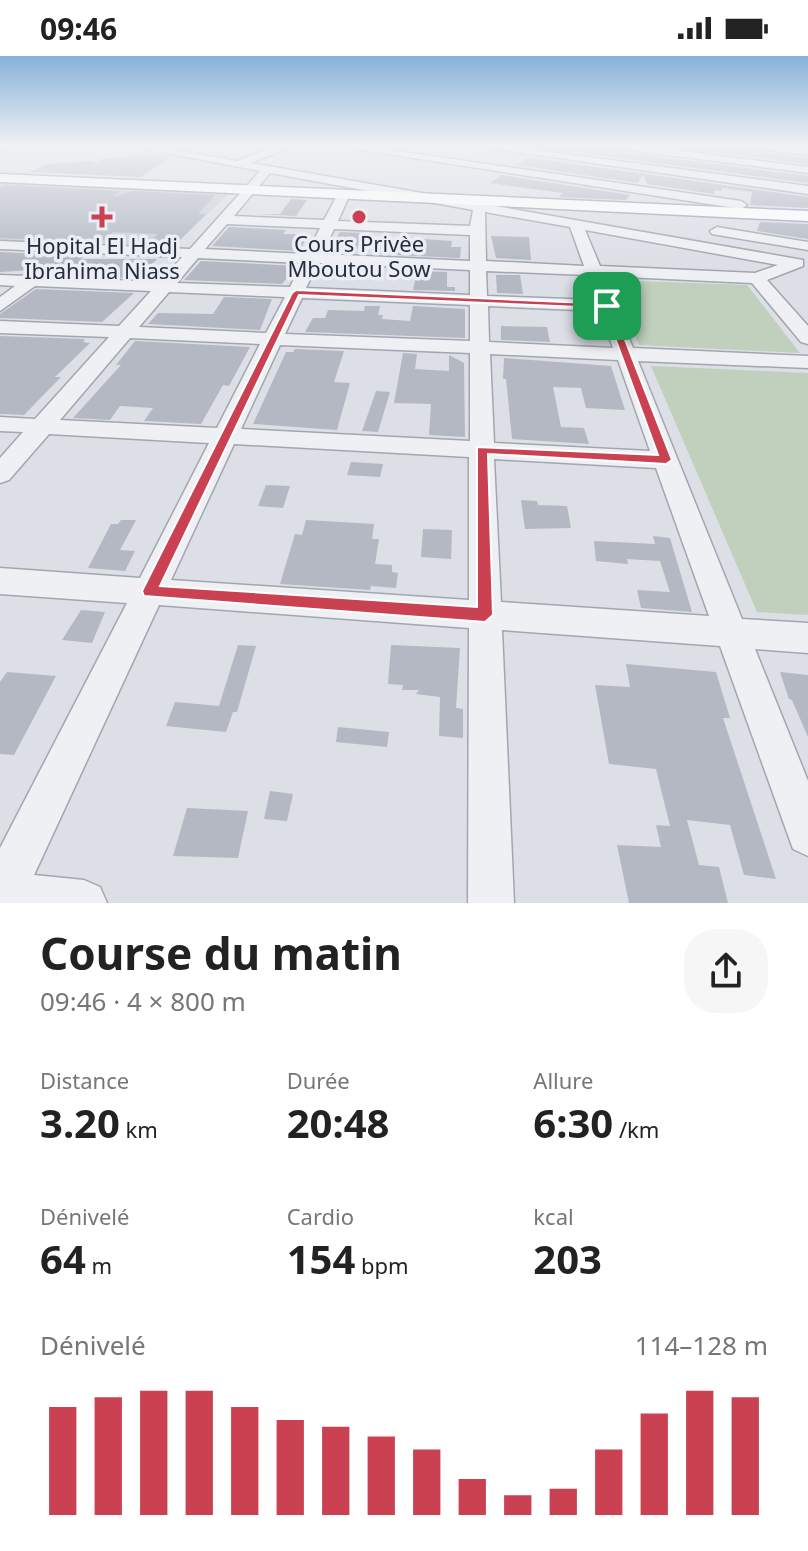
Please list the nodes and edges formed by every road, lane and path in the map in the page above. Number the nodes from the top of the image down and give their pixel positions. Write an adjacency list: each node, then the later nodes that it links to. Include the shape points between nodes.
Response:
1 (126, 184): 11 (main road)
2 (254, 184): 11 (street)
3 (331, 184): 12 (street)
4 (368, 184): 12 (street)
5 (421, 184): 20 (street, via 453,189)
6 (559, 184): 17 (street)
7 (594, 184): 14 (street)
8 (650, 184): 14 (street)
9 (749, 184): 19 (street)
10 (760, 184): 13 (street)
11 (251, 189): 12 (main road); 22 (street)
12 (354, 190): 15 (main road); 16 (street); 23 (street)
13 (808, 190)
14 (644, 191): 18 (street); 19 (street)
15 (390, 196): 16 (main road); 20 (street)
16 (423, 198): 20 (main road)
17 (538, 202): 18 (main road); 20 (main road)
18 (634, 207): 19 (main road)
19 (741, 209): 21 (main road); 26 (street)
20 (480, 214): 23 (street); 25 (street); 33 (street)
21 (808, 216)
22 (223, 220): 23 (street); 31 (street)
23 (329, 225): 32 (street)
24 (695, 227): 26 (street)
25 (578, 230): 30 (street); 35 (street); 36 (street)
26 (735, 234): 28 (street); 30 (street)
27 (0, 245): 29 (street)
28 (808, 246)
29 (73, 249): 31 (street); 38 (street)
30 (733, 252): 34 (street)
31 (193, 254): 32 (street); 39 (street)
32 (312, 260): 33 (street); 40 (street)
33 (478, 267): 35 (street); 41 (street)
34 (805, 269): 36 (street)
35 (594, 272): 36 (street); 43 (street)
36 (766, 275): 46 (street)
37 (0, 280): 38 (street)
38 (31, 282): 39 (street); 42 (street)
39 (164, 287): 40 (street); 45 (street)
40 (296, 293): 41 (street); 47 (street)
41 (479, 300): 43 (street); 48 (street)
42 (0, 306)
43 (607, 306): 49 (street)
44 (0, 327): 45 (street)
45 (124, 333): 47 (street); 52 (street)
46 (808, 338)
47 (273, 339): 48 (street); 53 (street)
48 (480, 348): 49 (street); 54 (street)
49 (625, 354): 50 (street); 55 (street)
50 (808, 362)
51 (0, 424): 52 (street)
52 (42, 426): 53 (street); 56 (street)
53 (226, 436): 54 (street); 58 (street)
54 (482, 450): 55 (street); 59 (street)
55 (666, 460): 60 (street)
56 (0, 474)
57 (0, 581): 58 (street)
58 (149, 591): 59 (street); 63 (street)
59 (485, 615): 60 (street); 65 (street)
60 (731, 632): 61 (street); 62 (street)
61 (808, 638)
62 (808, 834)
63 (0, 895): 64 (street)
64 (84, 903)
65 (491, 903)

